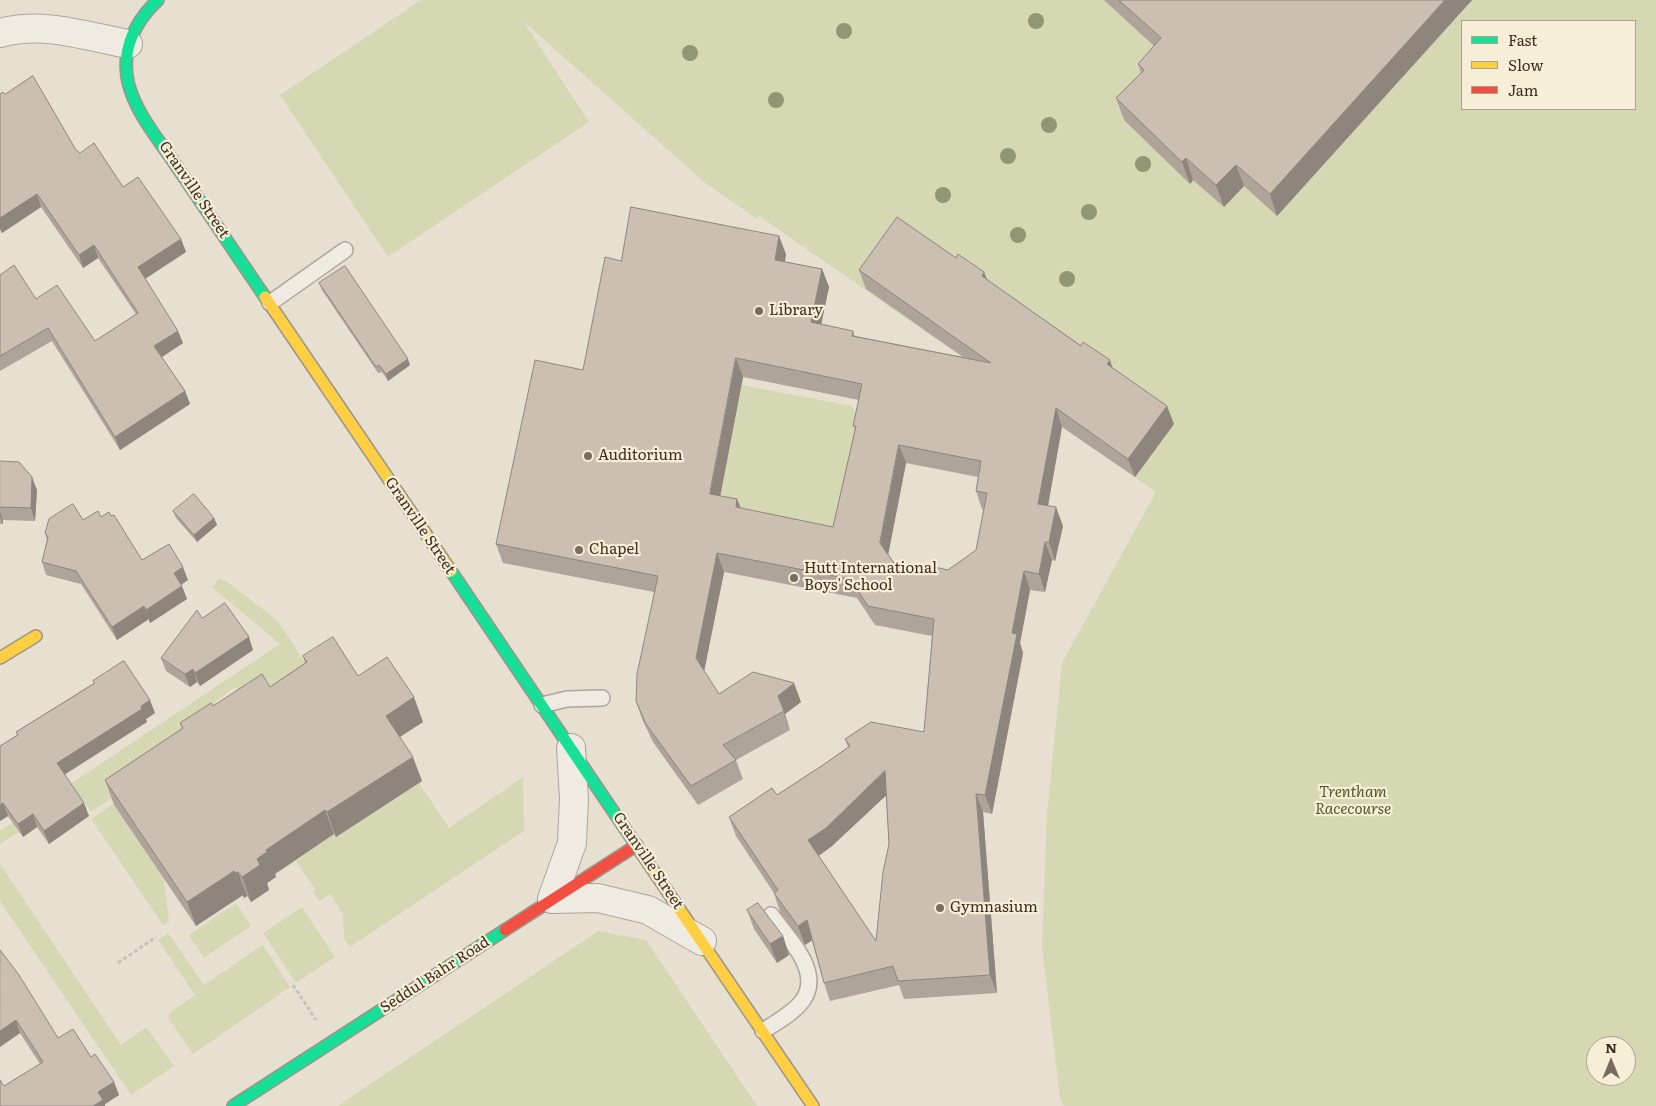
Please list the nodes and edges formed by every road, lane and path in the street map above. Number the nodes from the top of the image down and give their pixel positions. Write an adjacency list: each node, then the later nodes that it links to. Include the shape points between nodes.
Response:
1 (158, 0): 3 (street, via 135,27)
2 (0, 33): 3 (street, via 42,27)
3 (128, 44): 5 (street, Granville Street, via 126,68 132,93 141,110)
4 (345, 250): 5 (lane)
5 (270, 302): 9 (street, Granville Street)
6 (36, 636): 7 (street)
7 (0, 658)
8 (602, 698): 9 (lane, via 567,699)
9 (542, 705): 10 (street, Granville Street)
10 (572, 748): 11 (street, Granville Street); 12 (street, via 572,842)
11 (637, 844): 12 (street, Seddul Bahr Road); 15 (street, Granville Street)
12 (552, 899): 15 (street, via 598,898 648,910); 19 (street, Seddul Bahr Road)
13 (771, 915): 18 (lane, via 804,960 808,982 802,1002)
14 (156, 937): 16 (path)
15 (702, 941): 18 (street, Granville Street)
16 (118, 963)
17 (293, 985): 19 (path)
18 (763, 1032): 21 (street, Granville Street)
19 (331, 1043): 20 (street, Seddul Bahr Road)
20 (233, 1106)
21 (813, 1106)

